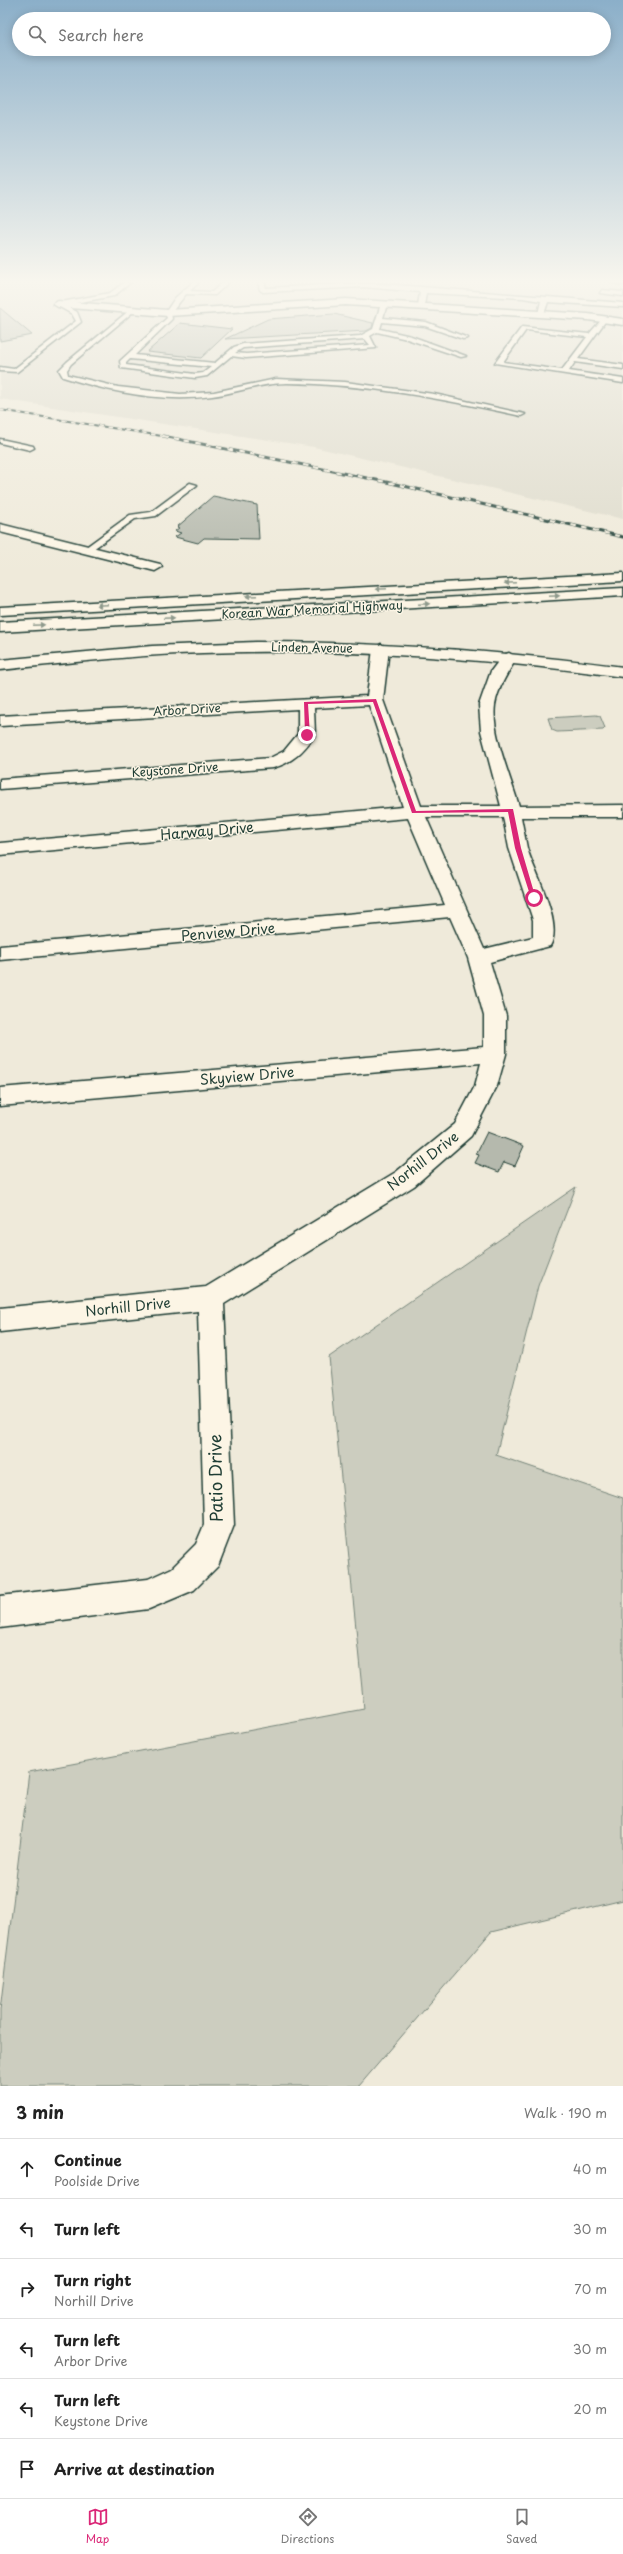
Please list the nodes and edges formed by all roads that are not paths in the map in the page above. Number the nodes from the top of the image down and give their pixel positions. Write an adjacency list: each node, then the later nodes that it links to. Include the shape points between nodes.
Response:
1 (73, 379): 2 (lane, via 109,387 190,396 213,394 261,383 322,382 435,395)
2 (522, 414)
3 (0, 441): 4 (lane)
4 (30, 448)
5 (193, 486): 7 (lane, via 153,514 133,517)
6 (0, 528): 7 (street)
7 (86, 550): 8 (street)
8 (155, 568)
9 (621, 577): 11 (street, Korean War Memorial Highway, one-way to 11)
10 (623, 592): 12 (street, Korean War Memorial Highway, one-way to 10)
11 (0, 611)
12 (0, 628)
13 (381, 649): 14 (street, Linden Avenue); 15 (street, Linden Avenue, via 203,648); 17 (street, Norhill Drive)
14 (509, 658): 16 (street, Linden Avenue); 21 (street, via 499,671 487,705 489,731)
15 (0, 665)
16 (623, 672)
17 (375, 700): 18 (street, Arbor Drive); 23 (street, Norhill Drive)
18 (306, 703): 19 (street, Arbor Drive); 20 (street, Keystone Drive, via 307,735 290,755 273,763)
19 (0, 721)
20 (0, 784)
21 (511, 810): 22 (street, Harway Drive); 23 (street, Harway Drive); 27 (street, via 518,848 543,920 543,941)
22 (623, 811)
23 (414, 812): 24 (street, Harway Drive); 25 (street, Norhill Drive)
24 (0, 849)
25 (456, 910): 26 (street, Penview Drive); 27 (street, Norhill Drive)
26 (0, 953)
27 (478, 958): 28 (street, Norhill Drive, via 495,1016)
28 (495, 1054): 29 (street, Skyview Drive); 30 (street, Norhill Drive, via 486,1086 463,1130 405,1179)
29 (0, 1097)
30 (212, 1298): 31 (street, Norhill Drive); 32 (street, Patio Drive, via 219,1526 207,1555 183,1579 148,1594)
31 (0, 1320)
32 (0, 1612)

